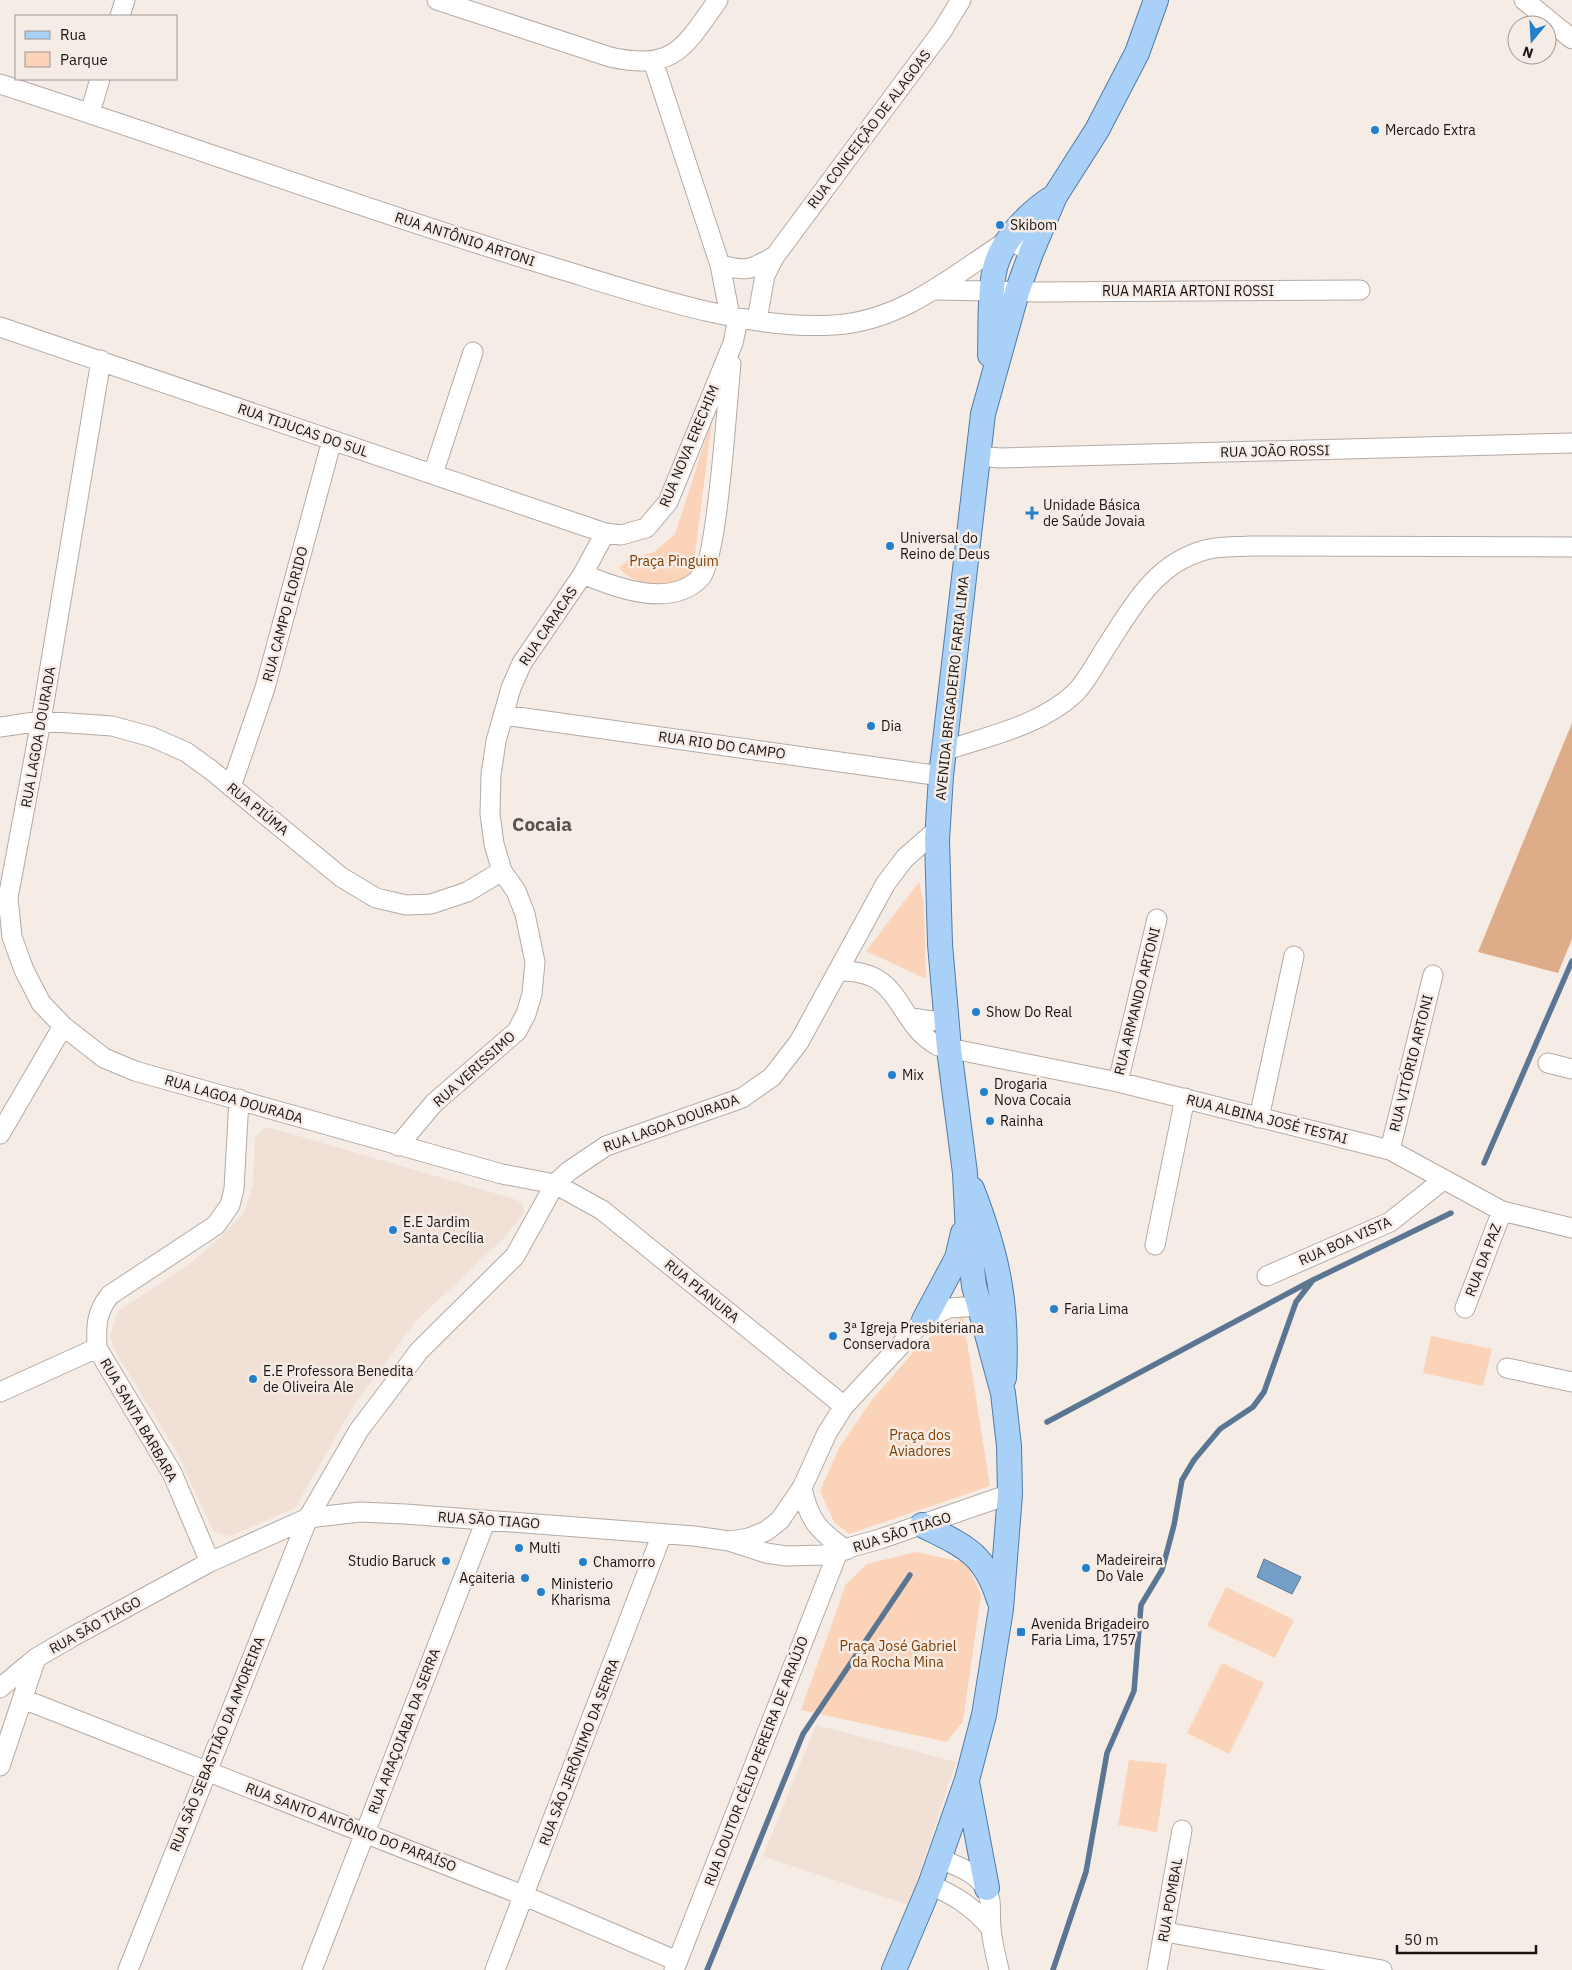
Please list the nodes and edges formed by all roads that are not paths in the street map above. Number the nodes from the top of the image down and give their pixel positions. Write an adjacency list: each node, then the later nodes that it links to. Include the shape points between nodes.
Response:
1 (125, 0): 7 (street)
2 (436, 0): 9 (street, via 610,57 633,62)
3 (718, 0): 9 (street, via 680,48)
4 (961, 0): 16 (street, RUA CONCEIÇÃO DE ALAGOAS, via 942,31)
5 (1156, 0): 13 (main road, AVENIDA BRIGADEIRO FARIA LIMA, via 1137,53 1097,130)
6 (1524, 0): 8 (street)
7 (120, 15)
8 (1572, 39)
9 (653, 61): 17 (street, RUA NOVA ERECHIM)
10 (100, 80): 12 (street)
11 (0, 84): 12 (street, RUA ANTÔNIO ARTONI)
12 (90, 113): 22 (street, RUA ANTÔNIO ARTONI, via 438,232 622,288)
13 (1055, 196): 14 (main road, via 1038,206); 15 (main road, AVENIDA BRIGADEIRO FARIA LIMA)
14 (1010, 239): 15 (street); 18 (street, RUA ANTÔNIO ARTONI); 20 (main road, via 1001,252 994,273)
15 (1031, 253): 21 (main road, AVENIDA BRIGADEIRO FARIA LIMA)
16 (775, 256): 17 (street, RUA CONCEIÇÃO DE ALAGOAS, via 743,271); 22 (street, RUA CONCEIÇÃO DE ALAGOAS)
17 (720, 265): 22 (street, RUA NOVA ERECHIM)
18 (936, 290): 20 (street, RUA ANTÔNIO ARTONI); 22 (street, RUA ANTÔNIO ARTONI, via 889,313 845,324 806,325)
19 (1360, 290): 21 (street, RUA MARIA ARTONI ROSSI)
20 (993, 291): 21 (street, RUA ANTÔNIO ARTONI); 27 (main road)
21 (1017, 292): 27 (main road, AVENIDA BRIGADEIRO FARIA LIMA)
22 (742, 318): 24 (street, RUA NOVA ERECHIM)
23 (0, 327): 26 (street, RUA TIJUCAS DO SUL)
24 (733, 343): 32 (street, RUA NOVA ERECHIM, via 668,502 646,528 621,535); 34 (street, via 716,515 706,570 689,586 660,593 611,586)
25 (474, 352): 31 (street)
26 (101, 360): 28 (street, RUA TIJUCAS DO SUL); 36 (street, RUA LAGOA DOURADA)
27 (989, 389): 30 (main road, AVENIDA BRIGADEIRO FARIA LIMA)
28 (332, 440): 31 (street, RUA TIJUCAS DO SUL); 40 (street, RUA CAMPO FLORIDO, via 265,688)
29 (1572, 443): 30 (street, RUA JOÃO ROSSI)
30 (978, 456): 38 (main road, AVENIDA BRIGADEIRO FARIA LIMA)
31 (432, 474): 32 (street, RUA TIJUCAS DO SUL)
32 (605, 533): 34 (street, RUA CARACAS)
33 (1572, 547): 38 (street, via 1250,546 1206,549 1180,559 1160,572 1145,588 1077,692 1056,709)
34 (583, 574): 35 (street, RUA CARACAS, via 522,663)
35 (503, 715): 39 (street, RUA RIO DO CAMPO); 42 (street, RUA CARACAS, via 491,775 490,814)
36 (41, 721): 37 (street, RUA PIÚMA); 40 (street, RUA PIÚMA, via 112,726 152,737 186,752); 43 (street, RUA LAGOA DOURADA)
37 (0, 727)
38 (944, 751): 39 (main road, AVENIDA BRIGADEIRO FARIA LIMA)
39 (941, 776): 41 (main road, AVENIDA BRIGADEIRO FARIA LIMA)
40 (231, 787): 42 (street, RUA PIÚMA, via 341,878 376,898 406,905 431,904 467,892)
41 (937, 830): 47 (street, RUA LAGOA DOURADA, via 905,858 886,883); 50 (main road, AVENIDA BRIGADEIRO FARIA LIMA)
42 (502, 871): 60 (street, RUA VERISSIMO, via 516,891 531,935 535,962 532,994 526,1014 518,1031 434,1103)
43 (8, 898): 45 (street); 51 (street, RUA LAGOA DOURADA, via 12,937 24,970 42,1002)
44 (1157, 920): 55 (street, RUA ARMANDO ARTONI)
45 (0, 945)
46 (1294, 956): 58 (street)
47 (839, 971): 49 (street, via 860,971 874,977 896,997); 64 (street, RUA LAGOA DOURADA, via 799,1042 772,1077 742,1098 606,1146 582,1160)
48 (1433, 975): 61 (street, RUA VITÓRIO ARTONI)
49 (909, 1017): 50 (street, via 931,1021); 52 (street, via 927,1040)
50 (946, 1019): 52 (main road, AVENIDA BRIGADEIRO FARIA LIMA)
51 (63, 1026): 57 (street, RUA LAGOA DOURADA, via 104,1058 134,1071); 59 (street)
52 (949, 1049): 55 (street, RUA ALBINA JOSÉ TESTAI); 62 (main road, AVENIDA BRIGADEIRO FARIA LIMA)
53 (1548, 1063): 54 (street)
54 (1572, 1069)
55 (1118, 1082): 56 (street, RUA ALBINA JOSÉ TESTAI)
56 (1185, 1098): 58 (street, RUA ALBINA JOSÉ TESTAI); 68 (street)
57 (239, 1100): 60 (street, RUA LAGOA DOURADA); 74 (street, RUA SANTA BARBARA, via 234,1189 230,1206 216,1225 110,1295 100,1307)
58 (1259, 1118): 61 (street, RUA ALBINA JOSÉ TESTAI)
59 (0, 1134)
60 (398, 1146): 64 (street, RUA LAGOA DOURADA, via 502,1174)
61 (1390, 1150): 63 (street, RUA ALBINA JOSÉ TESTAI)
62 (966, 1173): 66 (main road, AVENIDA BRIGADEIRO FARIA LIMA); 72 (main road, AVENIDA BRIGADEIRO FARIA LIMA, via 988,1231 1002,1284)
63 (1443, 1180): 65 (street, RUA ALBINA JOSÉ TESTAI); 69 (street, RUA BOA VISTA, via 1390,1222)
64 (555, 1184): 79 (street, RUA PIANURA, via 602,1210); 82 (street, RUA SÃO SEBASTIÃO DA AMOREIRA, via 515,1256 419,1351 359,1430)
65 (1502, 1211): 67 (street, RUA ALBINA JOSÉ TESTAI); 71 (street, RUA DA PAZ)
66 (967, 1217): 70 (main road, AVENIDA BRIGADEIRO FARIA LIMA); 73 (main road, via 957,1258)
67 (1572, 1228)
68 (1155, 1245)
69 (1267, 1276)
70 (979, 1306): 72 (street); 73 (street, via 949,1308); 78 (main road, AVENIDA BRIGADEIRO FARIA LIMA)
71 (1464, 1308)
72 (1004, 1312): 78 (main road, AVENIDA BRIGADEIRO FARIA LIMA)
73 (924, 1320): 79 (street)
74 (97, 1348): 77 (street); 88 (street, RUA SANTA BARBARA, via 172,1474)
75 (1507, 1368): 76 (street)
76 (1572, 1382)
77 (0, 1392)
78 (1003, 1393): 81 (main road, AVENIDA BRIGADEIRO FARIA LIMA)
79 (844, 1406): 80 (street, via 827,1433)
80 (802, 1488): 86 (street, via 780,1520 766,1531); 87 (street, via 806,1508 815,1525)
81 (1010, 1494): 84 (street, RUA SÃO TIAGO); 89 (main road, AVENIDA BRIGADEIRO FARIA LIMA)
82 (308, 1518): 83 (street, RUA SÃO TIAGO, via 360,1512); 88 (street, RUA SÃO TIAGO); 94 (street, RUA SÃO SEBASTIÃO DA AMOREIRA)
83 (486, 1520): 85 (street, RUA SÃO TIAGO); 97 (street, RUA ARAÇOIABA DA SERRA)
84 (922, 1525): 87 (street, RUA SÃO TIAGO); 89 (main road, via 960,1543 980,1559 992,1578)
85 (662, 1534): 86 (street, RUA SÃO TIAGO); 101 (street, RUA SÃO JERÔNIMO DA SERRA)
86 (729, 1541): 87 (street, RUA SÃO TIAGO, via 786,1556 805,1557)
87 (842, 1551): 104 (street, RUA DOUTOR CÉLIO PEREIRA DE ARAÚJO)
88 (210, 1562): 90 (street, RUA SÃO TIAGO)
89 (1001, 1609): 95 (main road, AVENIDA BRIGADEIRO FARIA LIMA, via 984,1715)
90 (36, 1658): 91 (street, RUA SÃO TIAGO); 92 (street)
91 (0, 1688)
92 (23, 1698): 93 (street); 94 (street, RUA SANTO ANTÔNIO DO PARAÍSO)
93 (0, 1766)
94 (206, 1770): 97 (street, RUA SANTO ANTÔNIO DO PARAÍSO); 105 (street, RUA SÃO SEBASTIÃO DA AMOREIRA)
95 (966, 1780): 98 (main road, AVENIDA BRIGADEIRO FARIA LIMA); 100 (main road)
96 (1182, 1830): 103 (street, RUA POMBAL)
97 (365, 1833): 101 (street, RUA SANTO ANTÔNIO DO PARAÍSO); 106 (street, RUA ARAÇOIABA DA SERRA)
98 (939, 1859): 99 (main road, AVENIDA BRIGADEIRO FARIA LIMA); 100 (street, via 977,1877)
99 (930, 1885): 102 (street, via 958,1897); 108 (main road, AVENIDA BRIGADEIRO FARIA LIMA)
100 (987, 1888): 102 (street)
101 (525, 1896): 104 (street, RUA SANTO ANTÔNIO DO PARAÍSO); 107 (street, RUA SÃO JERÔNIMO DA SERRA)
102 (991, 1928): 109 (street)
103 (1165, 1932): 110 (street, RUA POMBAL); 111 (street)
104 (676, 1965)
105 (128, 1970)
106 (312, 1970)
107 (495, 1970)
108 (894, 1970)
109 (999, 1970)
110 (1158, 1970)
111 (1382, 1970)

